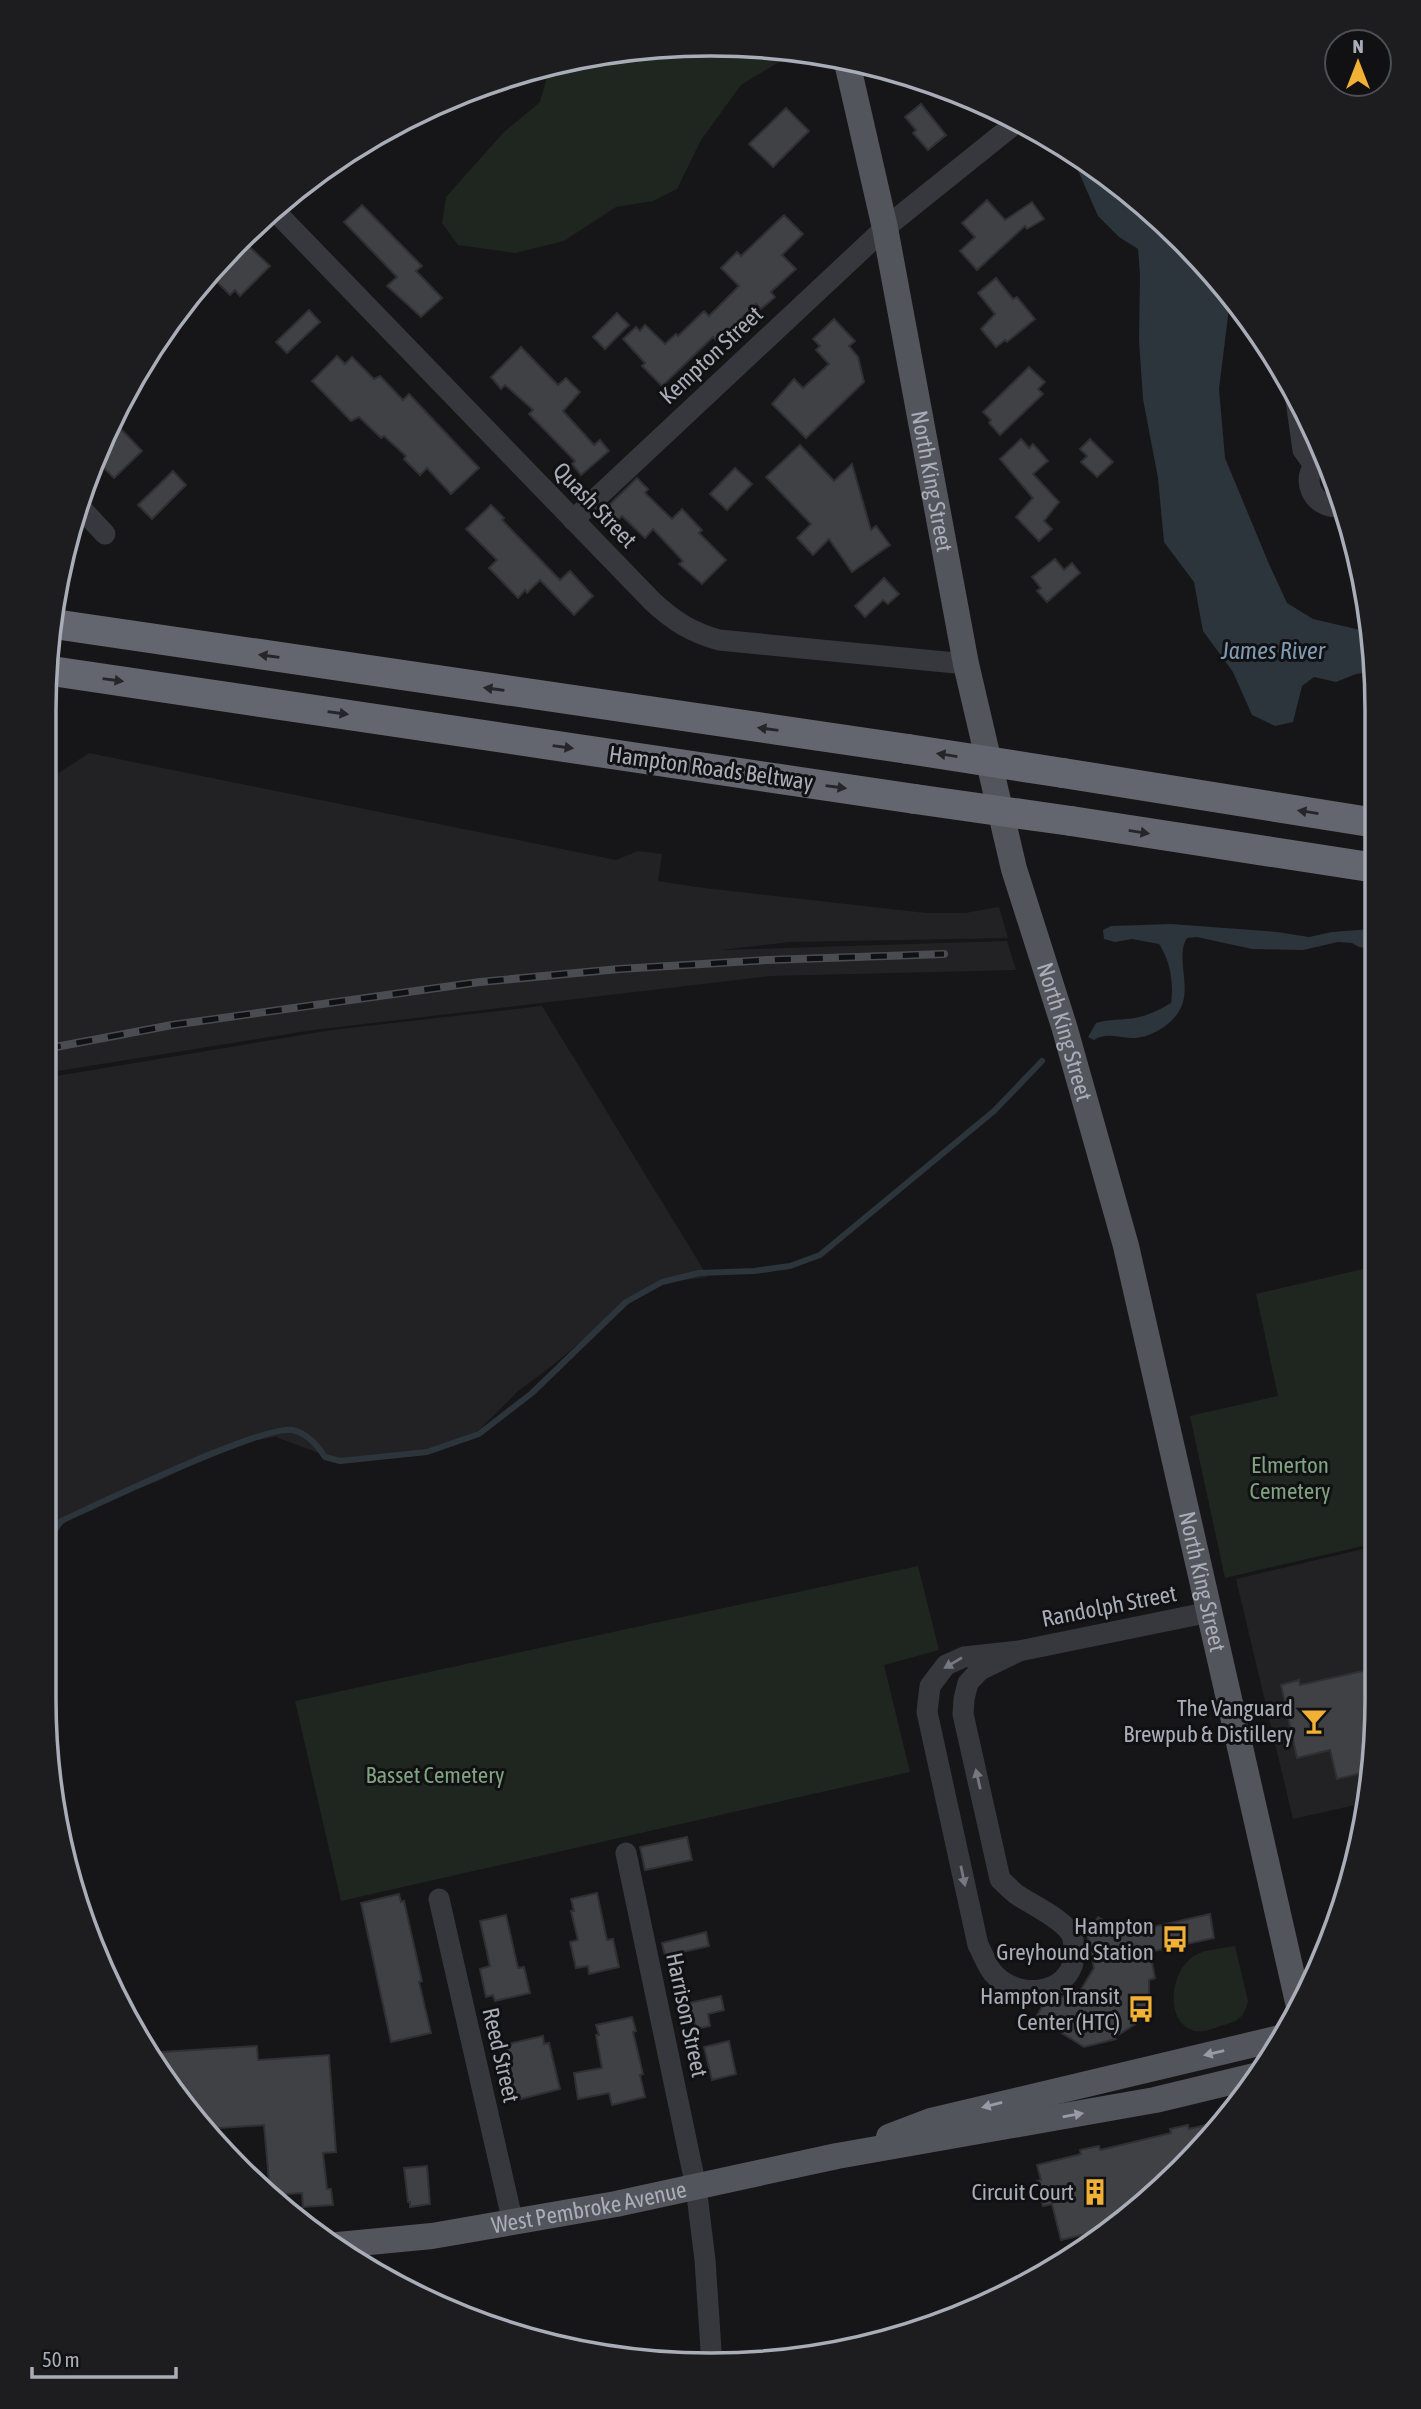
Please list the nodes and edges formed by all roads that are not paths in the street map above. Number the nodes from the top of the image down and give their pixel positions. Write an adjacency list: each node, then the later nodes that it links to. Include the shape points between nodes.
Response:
1 (849, 71): 4 (main road, North King Street)
2 (1009, 128): 4 (street, Kempton Street)
3 (281, 217): 10 (street, Quash Street)
4 (885, 228): 10 (street, Kempton Street); 13 (main road, North King Street)
5 (1299, 424): 6 (street, via 1303,450)
6 (1314, 458)
7 (1317, 465): 8 (street, via 1308,481 1314,497)
8 (1332, 506)
9 (87, 514): 11 (street)
10 (573, 520): 13 (street, Quash Street, via 653,603 695,633 744,643)
11 (105, 534)
12 (62, 625): 15 (highway, Hampton Roads Beltway, one-way to 12, bridge)
13 (966, 664): 17 (main road, North King Street, via 1014,869 1126,1246)
14 (57, 672): 16 (highway, Hampton Roads Beltway, one-way to 16, bridge)
15 (1365, 820)
16 (1365, 866)
17 (1210, 1612): 18 (street, Randolph Street); 21 (main road, North King Street)
18 (1019, 1650): 18 (street, one-way to 18, via 964,1657 946,1665 930,1686 927,1712 978,1945 994,1974 1015,1988 1040,1992 1070,1973 1075,1958 1073,1936 1000,1879 963,1714 968,1683 980,1670)
19 (626, 1853): 25 (street, Harrison Street)
20 (439, 1899): 26 (street, Reed Street)
21 (1296, 1992)
22 (1268, 2041): 24 (main road, West Pembroke Avenue, one-way to 24, via 931,2120)
23 (1242, 2080): 24 (main road, West Pembroke Avenue, one-way to 23, via 1155,2100)
24 (837, 2156): 25 (main road, West Pembroke Avenue)
25 (696, 2187): 26 (main road, West Pembroke Avenue); 28 (street, Harrison Street)
26 (513, 2222): 27 (main road, West Pembroke Avenue)
27 (348, 2244)
28 (711, 2353)

